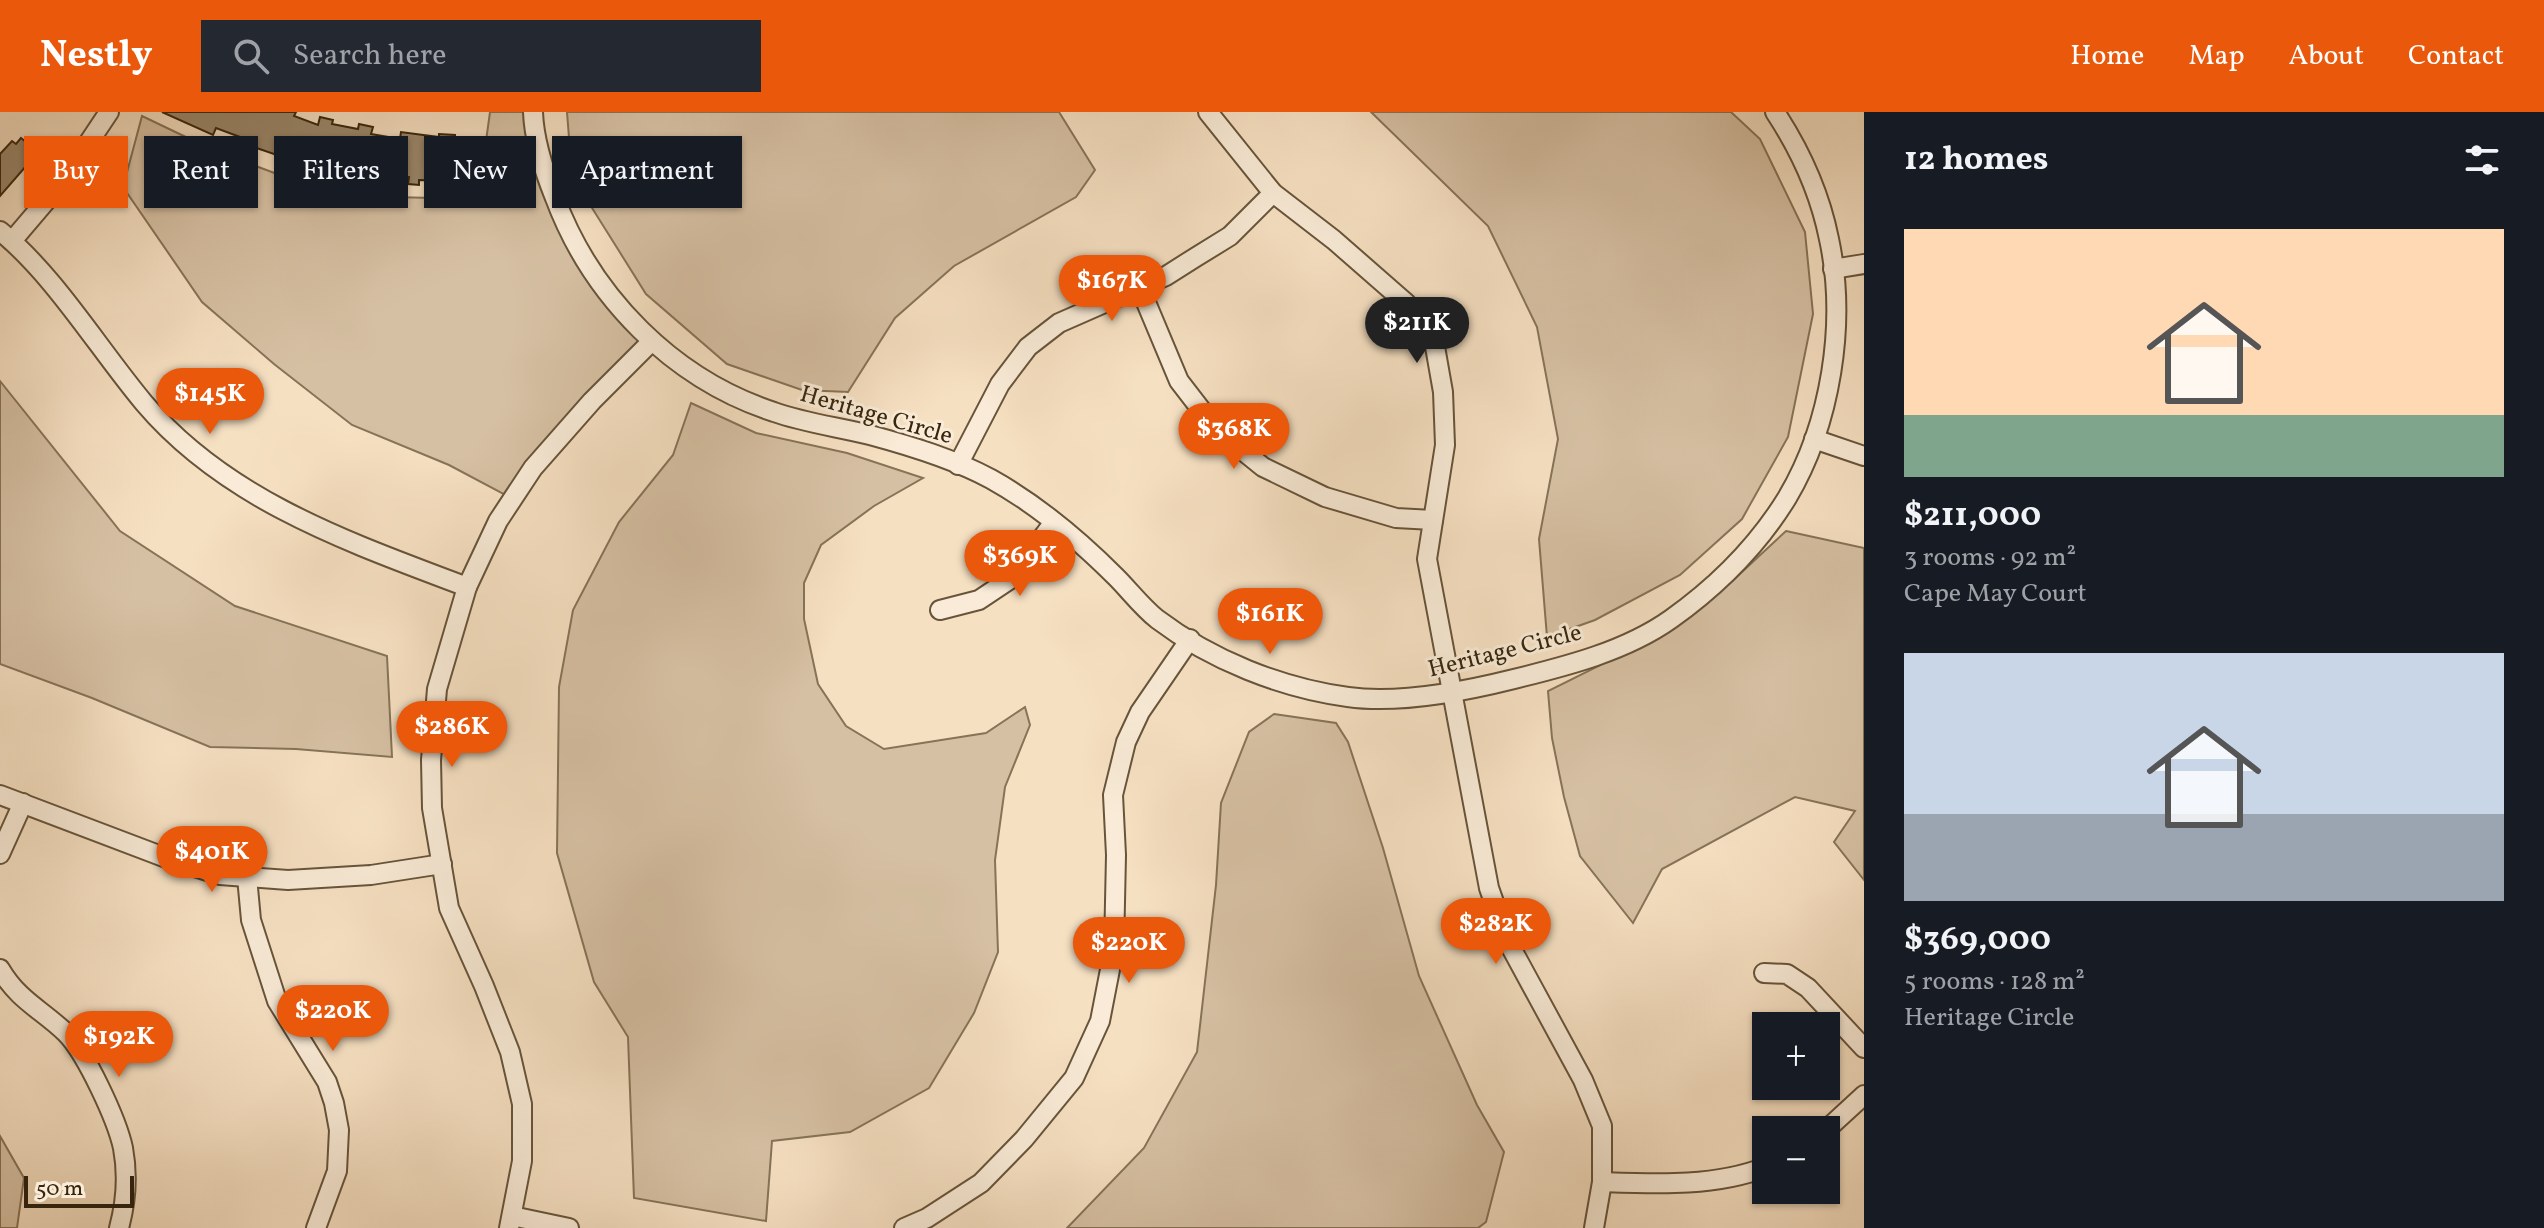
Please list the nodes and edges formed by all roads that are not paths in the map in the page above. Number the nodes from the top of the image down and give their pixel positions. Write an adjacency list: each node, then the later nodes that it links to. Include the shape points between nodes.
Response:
1 (109, 112): 6 (street, via 63,181)
2 (533, 112): 10 (street, Heritage Circle, via 544,170 566,229 605,291)
3 (1208, 112): 5 (street)
4 (1775, 112): 8 (street, Heritage Circle, via 1818,199)
5 (1273, 193): 9 (street, via 1230,236); 14 (street, via 1406,303 1434,341 1445,445)
6 (6, 236): 16 (street, via 145,404 219,470 278,509 341,539)
7 (1864, 264): 8 (street)
8 (1833, 269): 11 (street, Heritage Circle, via 1834,349)
9 (1140, 288): 13 (street, via 1059,323 1028,347 1000,384); 14 (street, via 1179,381 1216,429 1263,467 1325,497 1396,518)
10 (652, 341): 13 (street, Heritage Circle, via 689,370 771,412 869,435); 16 (street, via 533,468 498,521)
11 (1814, 439): 12 (street); 19 (street, Heritage Circle, via 1787,497 1759,538 1668,621 1561,667)
12 (1864, 456)
13 (958, 465): 15 (street, Heritage Circle, via 992,480)
14 (1433, 520): 19 (street, via 1427,559)
15 (1054, 522): 17 (street, via 1012,578 979,600); 18 (street, Heritage Circle, via 1155,618)
16 (467, 587): 23 (street, via 437,689 432,808)
17 (940, 610)
18 (1190, 639): 19 (street, Heritage Circle, via 1228,662 1290,686 1352,698); 36 (street, via 1126,742 1113,795 1114,949 1100,1021 1074,1078 981,1183)
19 (1452, 691): 31 (street, via 1489,888 1508,942 1583,1080 1602,1126)
20 (0, 795): 21 (street)
21 (23, 803): 22 (street); 24 (street, via 169,859 220,875)
22 (0, 854)
23 (442, 864): 24 (street, via 371,875); 32 (street, via 449,908 510,1052 522,1104 522,1161)
24 (247, 877): 34 (street, via 251,920 277,1001 327,1082 334,1103 337,1171)
25 (0, 969): 33 (street, via 12,989 68,1035 95,1075 122,1146 126,1183)
26 (1764, 973): 27 (street, via 1787,974 1808,988)
27 (1864, 1048)
28 (1864, 1095): 29 (street)
29 (1840, 1117)
30 (1752, 1170): 31 (street, via 1712,1180)
31 (1602, 1182): 37 (street)
32 (510, 1222): 35 (street)
33 (119, 1228)
34 (316, 1228)
35 (569, 1228)
36 (904, 1228)
37 (1594, 1228)

